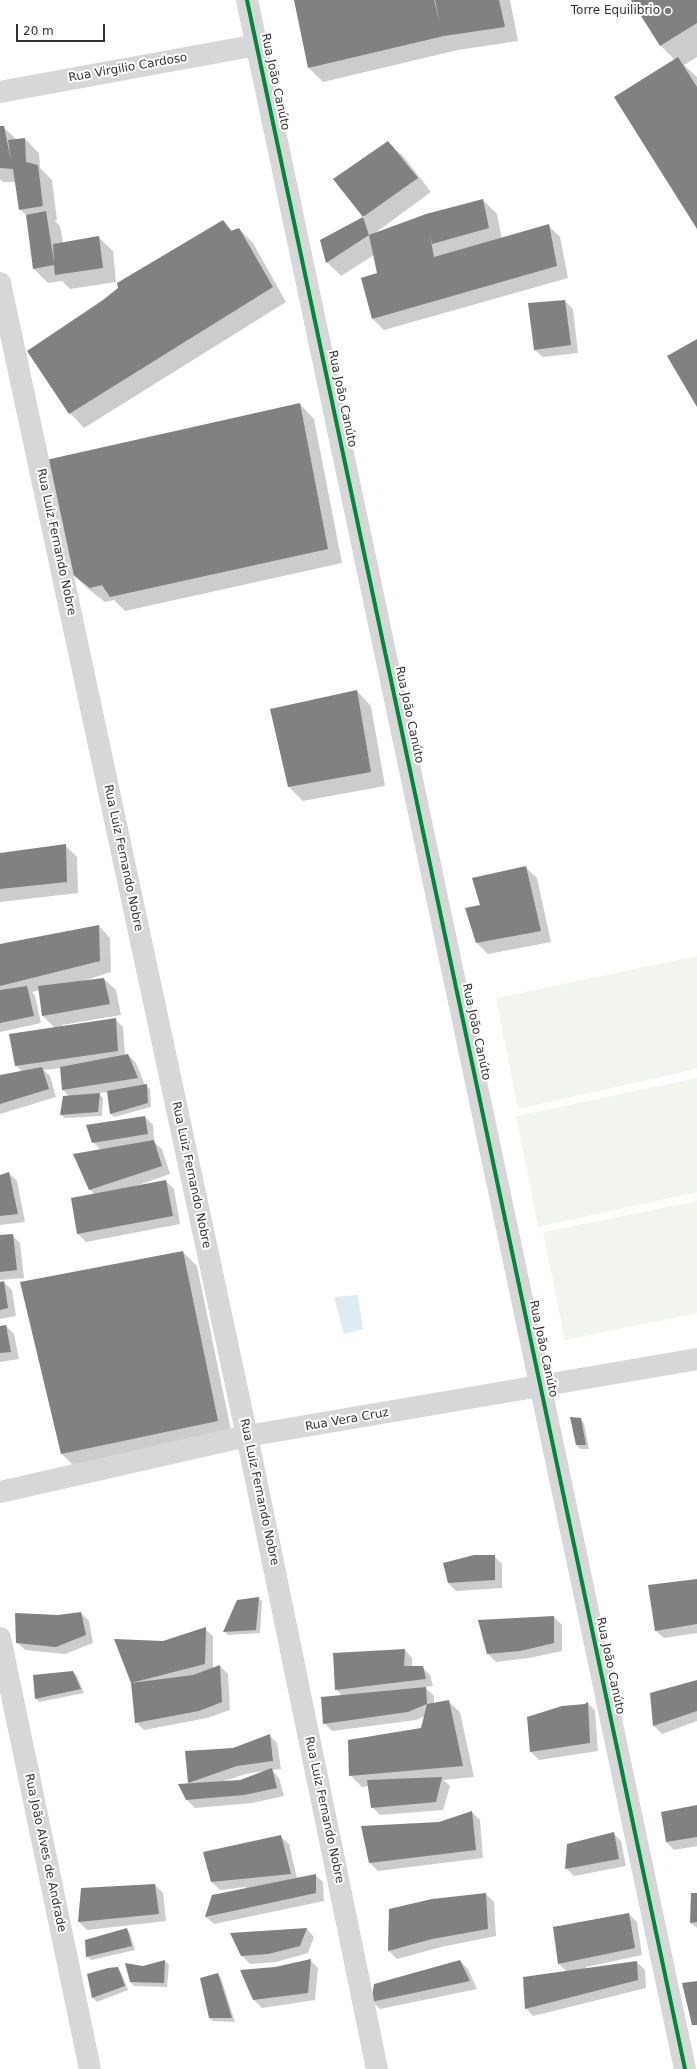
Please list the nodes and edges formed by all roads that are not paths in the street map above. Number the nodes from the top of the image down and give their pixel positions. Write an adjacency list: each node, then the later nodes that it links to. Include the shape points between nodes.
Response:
1 (247, 0): 2 (street, Rua João Canúto)
2 (256, 45): 3 (street, Rua Virgilio Cardoso); 6 (street, Rua João Canúto)
3 (0, 92)
4 (0, 283): 7 (street, Rua Luiz Fernando Nobre)
5 (697, 1360): 6 (street, Rua Vera Cruz)
6 (541, 1387): 7 (street, Rua Vera Cruz); 12 (street, Rua João Canúto)
7 (247, 1436): 8 (street, Rua Vera Cruz); 11 (street, Rua Luiz Fernando Nobre)
8 (0, 1492)
9 (0, 1638): 10 (street, Rua João Alves de Andrade)
10 (90, 2069)
11 (377, 2069)
12 (685, 2069)

